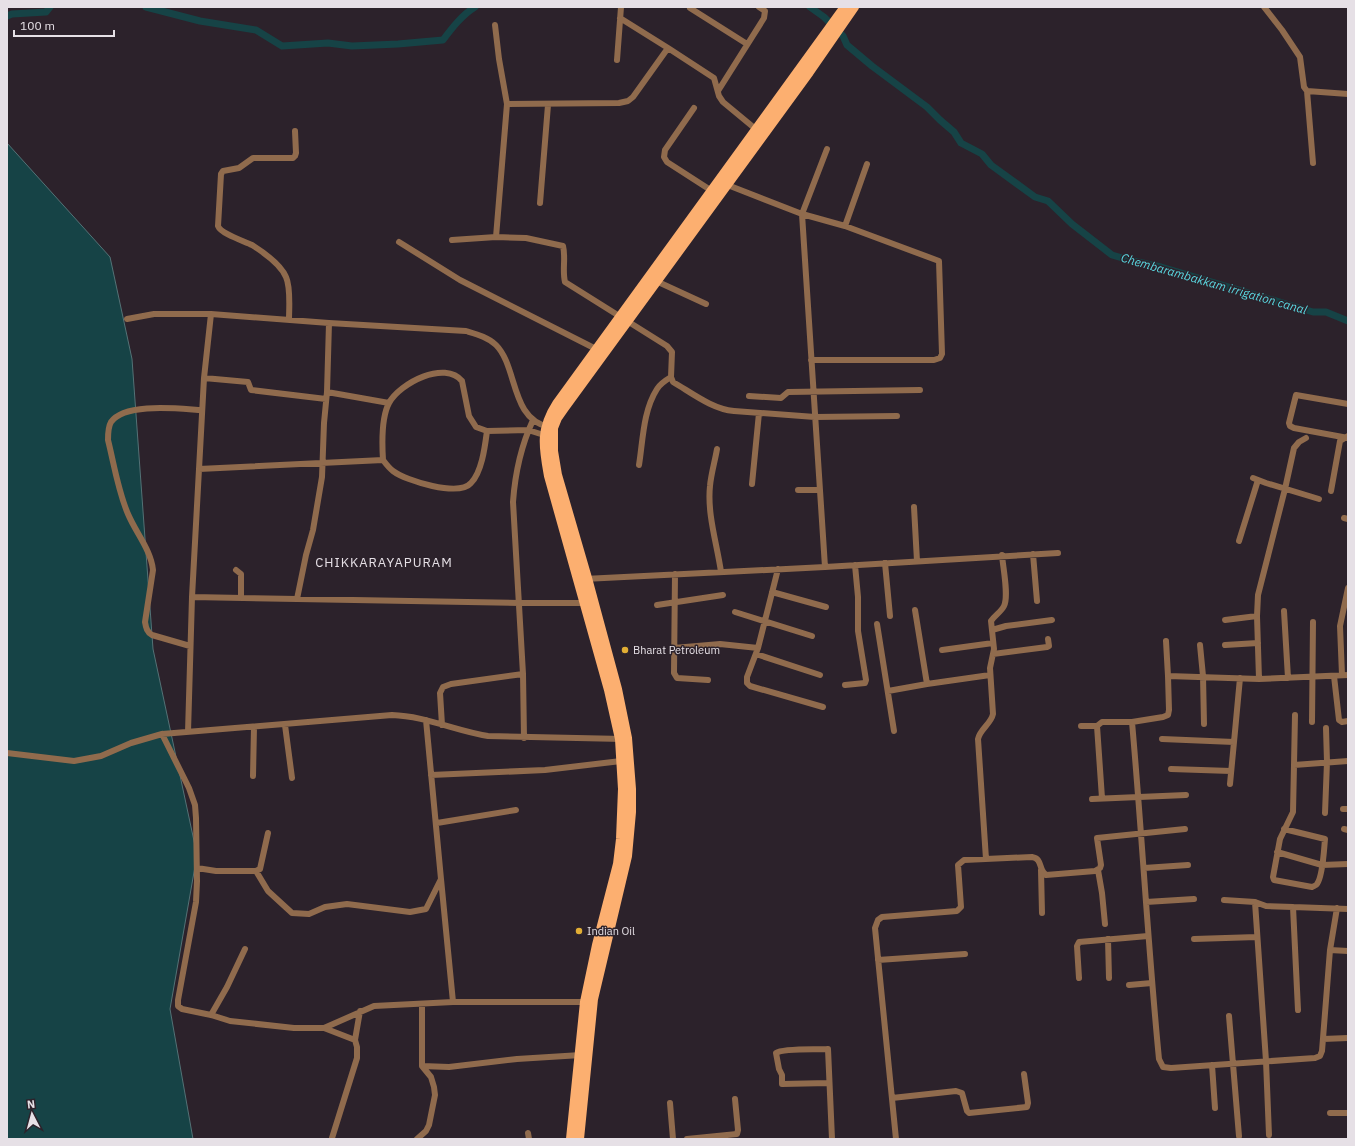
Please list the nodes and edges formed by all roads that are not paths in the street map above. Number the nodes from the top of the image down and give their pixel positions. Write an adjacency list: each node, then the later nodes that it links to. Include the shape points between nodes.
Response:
1 (621, 7): 6 (street)
2 (759, 7): 8 (street, via 764,11 764,18)
3 (1264, 7): 12 (street, via 1300,57 1304,87)
4 (690, 8): 8 (street)
5 (848, 8): 18 (main road)
6 (620, 18): 9 (street); 10 (street)
7 (495, 25): 14 (street)
8 (748, 44): 11 (street)
9 (668, 48): 11 (street, via 714,78); 15 (street, via 628,101)
10 (617, 60)
11 (718, 91): 18 (street, via 723,102)
12 (1308, 91): 13 (street); 20 (street)
13 (1348, 94)
14 (507, 104): 15 (street); 27 (street)
15 (548, 105): 24 (street)
16 (694, 108): 23 (street, via 664,150 664,158 666,162)
17 (295, 131): 35 (street, via 296,153 292,158 253,158 239,168 223,171 218,226 222,231 252,245 284,272 288,284)
18 (759, 132): 22 (main road)
19 (827, 149): 25 (street)
20 (1313, 163)
21 (867, 164): 26 (street)
22 (723, 183): 23 (main road); 25 (street); 30 (main road)
23 (712, 191): 34 (main road)
24 (540, 204)
25 (802, 214): 26 (street); 38 (street)
26 (846, 226): 38 (street, via 939,261 942,354 934,360)
27 (496, 237): 28 (street); 34 (street, via 526,238 563,246 565,282)
28 (452, 240)
29 (400, 242): 37 (street, via 460,280)
30 (656, 281): 31 (street); 34 (main road)
31 (706, 304)
32 (211, 314): 33 (street, via 154,314); 35 (street); 40 (street)
33 (127, 319)
34 (624, 319): 37 (main road); 39 (street, via 667,346 672,352)
35 (289, 320): 36 (street)
36 (329, 323): 42 (street); 52 (street, via 466,331 482,336 495,344 502,353 520,402)
37 (600, 351): 55 (main road, via 550,415)
38 (811, 360): 43 (street)
39 (671, 377): 49 (street, via 674,382 715,407); 61 (street, via 657,389 646,417)
40 (204, 378): 45 (street, via 248,382 252,390); 48 (street)
41 (920, 390): 43 (street)
42 (327, 392): 45 (street); 46 (street)
43 (814, 392): 44 (street, via 788,392 781,398); 51 (street)
44 (750, 396)
45 (326, 399): 60 (street)
46 (389, 403): 54 (street, via 402,388 414,380 428,375 452,374 462,381 469,416 476,427); 59 (street, via 382,435)
47 (1348, 404): 56 (street, via 1296,395 1289,423 1294,428)
48 (202, 410): 62 (street); 113 (street, via 145,408 130,411 112,421 108,430 108,440 127,513 152,563 146,627 152,635)
49 (759, 413): 51 (street); 63 (street)
50 (897, 416): 51 (street)
51 (815, 417): 66 (street)
52 (533, 420): 53 (street); 55 (street)
53 (528, 430): 54 (street); 55 (street); 91 (street, via 518,466 513,502)
54 (487, 431): 59 (street, via 484,450 472,483 460,489 409,479 394,472)
55 (549, 432): 82 (main road, via 545,452 549,476)
56 (1347, 437): 67 (street, via 1340,441)
57 (1306, 438): 64 (street, via 1294,448)
58 (717, 449): 80 (street, via 709,496)
59 (383, 460): 60 (street)
60 (322, 464): 62 (street); 88 (street, via 315,523)
61 (639, 465)
62 (199, 469): 86 (street)
63 (752, 484)
64 (1285, 489): 68 (street); 70 (street, via 1256,479); 99 (street, via 1258,595)
65 (798, 490): 66 (street)
66 (820, 490): 77 (street)
67 (1330, 491)
68 (1319, 499)
69 (914, 506): 74 (street)
70 (1239, 541)
71 (1058, 553): 72 (street)
72 (1033, 554): 73 (street); 89 (street)
73 (1002, 555): 74 (street); 105 (street, via 1006,599 1002,609 991,621)
74 (917, 561): 75 (street)
75 (885, 563): 76 (street); 98 (street)
76 (855, 565): 77 (street); 131 (street, via 858,631 866,680 865,683)
77 (825, 567): 78 (street)
78 (778, 569): 80 (street); 84 (street)
79 (236, 570): 87 (street, via 241,574)
80 (721, 572): 81 (street)
81 (675, 574): 82 (street); 90 (street)
82 (583, 579): 92 (main road); 150 (main road, via 617,689)
83 (1348, 588): 120 (street, via 1340,626)
84 (772, 592): 94 (street); 102 (street)
85 (724, 595): 90 (street)
86 (192, 596): 87 (street); 113 (street)
87 (241, 598): 88 (street)
88 (297, 599): 91 (street)
89 (1037, 601)
90 (675, 602): 93 (street); 114 (street)
91 (519, 603): 92 (street); 118 (street)
92 (585, 603): 150 (main road)
93 (656, 605)
94 (826, 607)
95 (915, 610): 130 (street)
96 (1284, 611): 127 (street)
97 (735, 612): 102 (street)
98 (890, 616)
99 (1257, 616): 101 (street); 110 (street)
100 (1052, 620): 105 (street)
101 (1225, 620)
102 (764, 621): 106 (street); 116 (street)
103 (1313, 622): 125 (street)
104 (877, 624): 132 (street)
105 (992, 630): 109 (street)
106 (812, 636)
107 (1048, 639): 117 (street, via 1047,648)
108 (1166, 641): 122 (street)
109 (993, 643): 115 (street); 117 (street)
110 (1258, 643): 112 (street); 128 (street)
111 (1200, 645): 123 (street)
112 (1225, 645)
113 (190, 646): 147 (street)
114 (674, 648): 116 (street, via 720,644); 129 (street, via 674,673 677,678)
115 (942, 650)
116 (757, 651): 119 (street); 133 (street, via 747,678 750,686)
117 (994, 654): 121 (street)
118 (523, 674): 141 (street, via 443,687 440,692); 149 (street)
119 (820, 674)
120 (1345, 675): 124 (street)
121 (990, 676): 130 (street); 176 (street, via 993,714 978,739)
122 (1168, 676): 123 (street); 137 (street, via 1168,715)
123 (1203, 676): 126 (street); 139 (street)
124 (1334, 676): 125 (street); 136 (street, via 1339,720)
125 (1312, 677): 127 (street); 138 (street)
126 (1240, 678): 128 (street); 152 (street)
127 (1288, 678): 128 (street)
128 (1259, 679)
129 (708, 680)
130 (927, 684): 132 (street)
131 (845, 686)
132 (888, 691): 146 (street)
133 (823, 707)
134 (1295, 715): 157 (street)
135 (426, 720): 140 (street, via 392,716); 141 (street); 160 (street)
136 (1348, 721)
137 (1132, 722): 143 (street, via 1102,722); 165 (street)
138 (1312, 722)
139 (1204, 724)
140 (286, 725): 144 (street); 162 (street)
141 (442, 725): 149 (street, via 488,736)
142 (1080, 726): 143 (street)
143 (1097, 726): 166 (street)
144 (254, 727): 147 (street); 161 (street)
145 (1326, 728): 156 (street)
146 (894, 731)
147 (188, 732): 148 (street)
148 (162, 734): 153 (street, via 131,743 101,756 74,761); 180 (street, via 192,794 196,818)
149 (524, 738): 150 (street)
150 (624, 739): 154 (main road); 209 (main road, via 630,766 631,812 627,856)
151 (1162, 739): 152 (street)
152 (1234, 742): 159 (street)
153 (7, 753)
154 (621, 761): 160 (street, via 545,770); 209 (main road, via 623,812 618,864 591,972)
155 (1348, 761): 156 (street)
156 (1327, 762): 157 (street); 169 (street)
157 (1294, 765): 172 (street, via 1292,812)
158 (1171, 769): 159 (street)
159 (1231, 771): 163 (street)
160 (431, 775): 170 (street)
161 (253, 776)
162 (292, 778)
163 (1230, 784)
164 (1186, 795): 165 (street)
165 (1138, 796): 166 (street); 174 (street)
166 (1102, 798): 167 (street)
167 (1092, 799)
168 (516, 810): 170 (street)
169 (1325, 813)
170 (436, 823): 185 (street)
171 (1185, 829): 174 (street)
172 (1284, 829): 175 (street); 179 (street, via 1325,839)
173 (268, 833): 184 (street, via 260,869)
174 (1141, 833): 181 (street); 183 (street, via 1097,838 1100,865)
175 (1277, 852): 179 (street); 179 (street, via 1274,880 1312,887 1318,882)
176 (986, 859): 182 (street, via 1032,857 1039,861); 203 (street, via 964,860 958,864 961,907 957,911 882,917 878,920 875,928)
177 (1348, 864): 179 (street)
178 (1188, 865): 181 (street)
179 (1322, 865)
180 (197, 868): 184 (street, via 216,871); 213 (street, via 196,902 178,1006)
181 (1144, 868): 188 (street)
182 (1041, 870): 183 (street, via 1049,875); 193 (street)
183 (1098, 870): 194 (street)
184 (256, 871): 185 (street, via 268,891 292,913 309,914 325,906 348,904 410,912 426,909)
185 (441, 879): 208 (street)
186 (1194, 899): 188 (street)
187 (1224, 900): 189 (street)
188 (1146, 902): 195 (street)
189 (1255, 902): 190 (street, via 1266,906); 196 (street)
190 (1293, 907): 191 (street); 211 (street)
191 (1337, 908): 192 (street); 200 (street)
192 (1348, 909)
193 (1042, 913)
194 (1105, 924)
195 (1148, 936): 197 (street); 206 (street)
196 (1257, 937): 198 (street); 220 (street)
197 (1108, 939): 204 (street, via 1078,943); 205 (street)
198 (1194, 939)
199 (245, 949): 213 (street)
200 (1330, 950): 201 (street); 217 (street)
201 (1348, 951)
202 (965, 954): 203 (street)
203 (878, 960): 226 (street)
204 (1079, 978)
205 (1110, 978)
206 (1152, 983): 207 (street); 222 (street, via 1159,1059 1163,1067)
207 (1129, 985)
208 (453, 1002): 209 (street); 210 (street)
209 (589, 1002): 219 (main road)
210 (422, 1004): 212 (street, via 374,1006); 223 (street)
211 (1298, 1010)
212 (360, 1012): 215 (street); 218 (street)
213 (211, 1015): 215 (street, via 230,1022)
214 (1229, 1016): 221 (street)
215 (324, 1028): 218 (street)
216 (1348, 1038): 217 (street)
217 (1323, 1039): 220 (street, via 1320,1056)
218 (354, 1040): 234 (street, via 357,1058)
219 (583, 1055): 223 (street, via 449,1067); 236 (main road); 237 (main road)
220 (1266, 1061): 221 (street); 232 (street)
221 (1234, 1064): 222 (street); 233 (street)
222 (1212, 1065): 229 (street)
223 (422, 1066): 235 (street, via 431,1077 434,1095 429,1125)
224 (1024, 1074): 226 (street, via 1029,1105 1027,1107 969,1113 964,1095 956,1091)
225 (829, 1083): 225 (street, via 828,1049 776,1053 782,1084); 240 (street)
226 (892, 1098): 241 (street)
227 (735, 1099): 239 (street, via 737,1134)
228 (670, 1103): 238 (street)
229 (1215, 1108)
230 (1348, 1113): 231 (street)
231 (1330, 1114)
232 (1269, 1135)
233 (1239, 1136)
234 (332, 1138)
235 (417, 1139)
236 (571, 1139)
237 (579, 1139)
238 (673, 1139)
239 (687, 1139)
240 (832, 1139)
241 (896, 1139)

